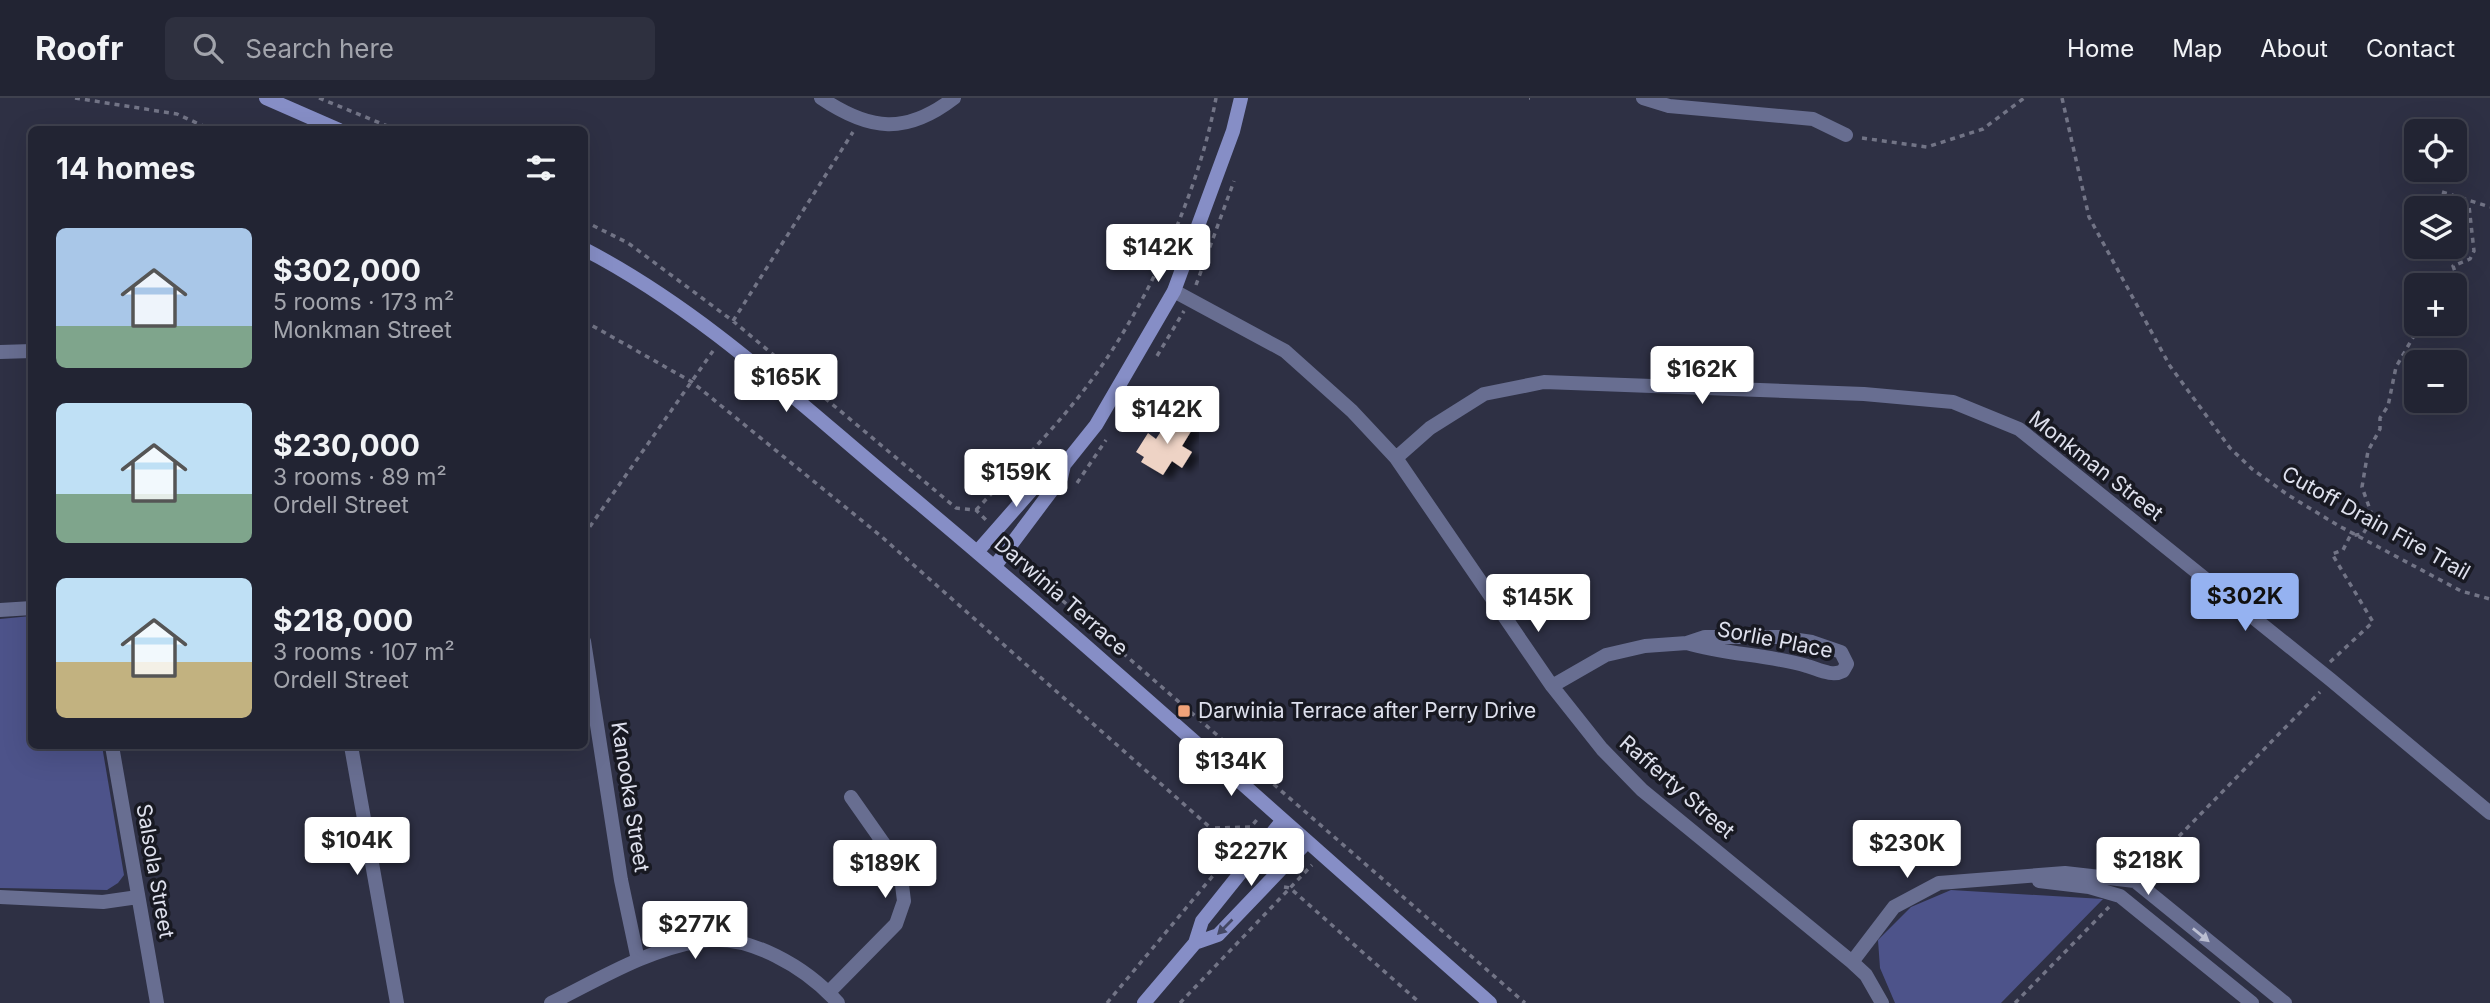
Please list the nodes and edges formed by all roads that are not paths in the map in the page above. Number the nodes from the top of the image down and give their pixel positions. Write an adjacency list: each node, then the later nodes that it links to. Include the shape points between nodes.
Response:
1 (266, 98): 7 (main road)
2 (821, 98): 3 (street, via 872,123 898,124 929,117)
3 (954, 98)
4 (1241, 98): 10 (main road)
5 (1643, 98): 6 (street)
6 (1670, 102): 8 (street, via 1814,119)
7 (330, 126)
8 (1846, 135)
9 (588, 251): 15 (main road, Darwinia Terrace, via 722,338)
10 (1174, 291): 13 (street, Rafferty Street, via 1286,351); 14 (main road, via 1096,425)
11 (28, 351): 12 (street)
12 (0, 352)
13 (1396, 458): 21 (street, Rafferty Street); 25 (street, Monkman Street, via 1430,428 1484,394 1544,382 1864,394 1953,402 2019,429)
14 (1064, 465): 15 (main road, via 1050,469); 16 (main road, via 1062,478)
15 (977, 552): 16 (main road, Darwinia Terrace)
16 (995, 566): 26 (main road, Darwinia Terrace)
17 (28, 608): 18 (street)
18 (0, 610)
19 (1687, 643): 19 (street, Sorlie Place, via 1729,635 1797,639 1841,652 1847,664 1834,674); 21 (street, Sorlie Place, via 1606,655)
20 (588, 666): 32 (street, Kanooka Street)
21 (1552, 686): 33 (street, Rafferty Street, via 1642,790)
22 (113, 749): 30 (street, Salsola Street)
23 (352, 749): 36 (street)
24 (851, 797): 34 (street, via 901,877 904,901 896,924)
25 (2490, 813)
26 (1282, 821): 27 (main road, Darwinia Terrace); 31 (main road, via 1202,921)
27 (1307, 842): 31 (main road, one-way to 31, via 1218,935); 39 (main road, Darwinia Terrace)
28 (2006, 876): 33 (street, via 1939,883 1894,907); 41 (street, via 2089,887 2120,896); 42 (street, one-way to 42, via 2065,873 2135,881)
29 (0, 897): 30 (street, via 103,902)
30 (138, 897): 35 (street, Salsola Street)
31 (1195, 943): 38 (main road)
32 (638, 960): 34 (street, via 702,940 749,945 796,965); 37 (street)
33 (1852, 962): 40 (street, Rafferty Street, via 1866,975)
34 (834, 998)
35 (157, 1003)
36 (397, 1003)
37 (551, 1003)
38 (1144, 1003)
39 (1490, 1003)
40 (1882, 1003)
41 (2252, 1003)
42 (2285, 1003)

